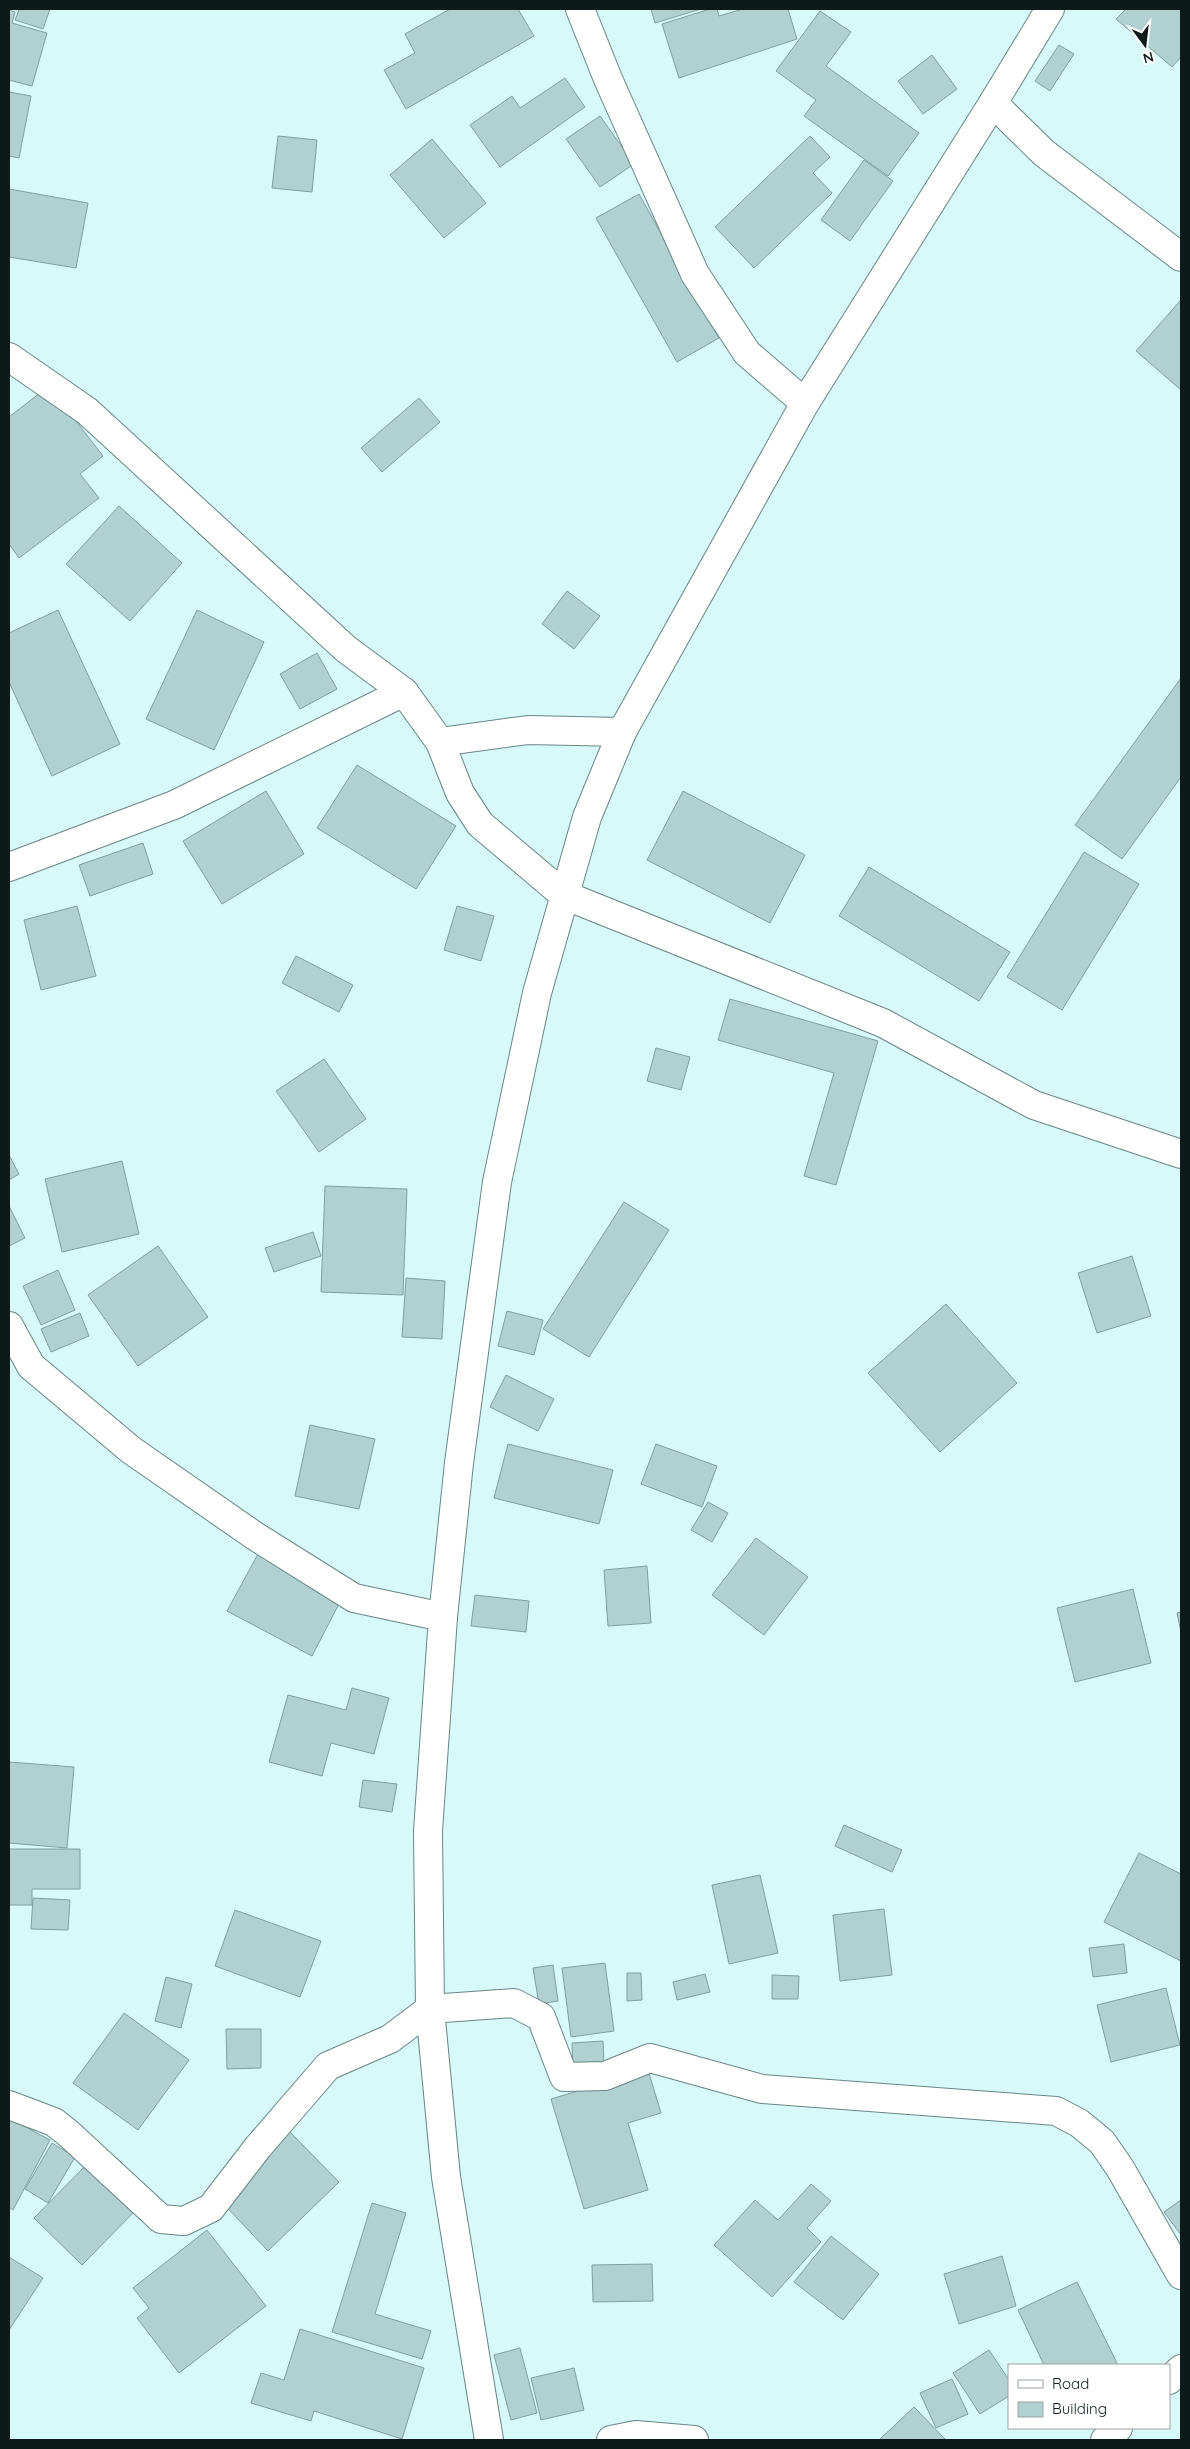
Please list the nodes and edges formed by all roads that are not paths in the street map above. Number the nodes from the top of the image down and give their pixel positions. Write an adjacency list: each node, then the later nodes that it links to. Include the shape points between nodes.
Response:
1 (580, 9): 6 (street, via 695,274 747,353)
2 (1050, 9): 3 (street)
3 (993, 103): 4 (street, via 1044,154); 6 (street)
4 (1181, 257)
5 (9, 357): 7 (street, via 87,410 346,649)
6 (805, 404): 8 (street)
7 (404, 692): 9 (street); 10 (street, via 174,804)
8 (622, 732): 9 (street, via 528,730); 11 (street, via 587,817)
9 (440, 742): 11 (street, via 460,793 480,824)
10 (9, 867)
11 (564, 895): 12 (street, via 883,1024 1034,1105); 14 (street, via 537,994 497,1182 459,1463)
12 (1181, 1154)
13 (9, 1326): 14 (street, via 31,1366 131,1450 255,1536 354,1598)
14 (444, 1617): 15 (street, via 428,1831)
15 (430, 2009): 16 (street, via 390,2039 328,2066 258,2147 211,2208 184,2221 161,2219 54,2122); 17 (street, via 514,2003 541,2017 564,2077 605,2076 650,2058 762,2089 1056,2111 1079,2123 1102,2142); 21 (street, via 446,2177)
16 (9, 2105)
17 (1181, 2275)
18 (1181, 2369): 19 (street)
19 (1170, 2379)
20 (1117, 2429): 24 (street)
21 (489, 2440)
22 (611, 2440): 23 (street, via 636,2434)
23 (694, 2440)
24 (1105, 2440)

